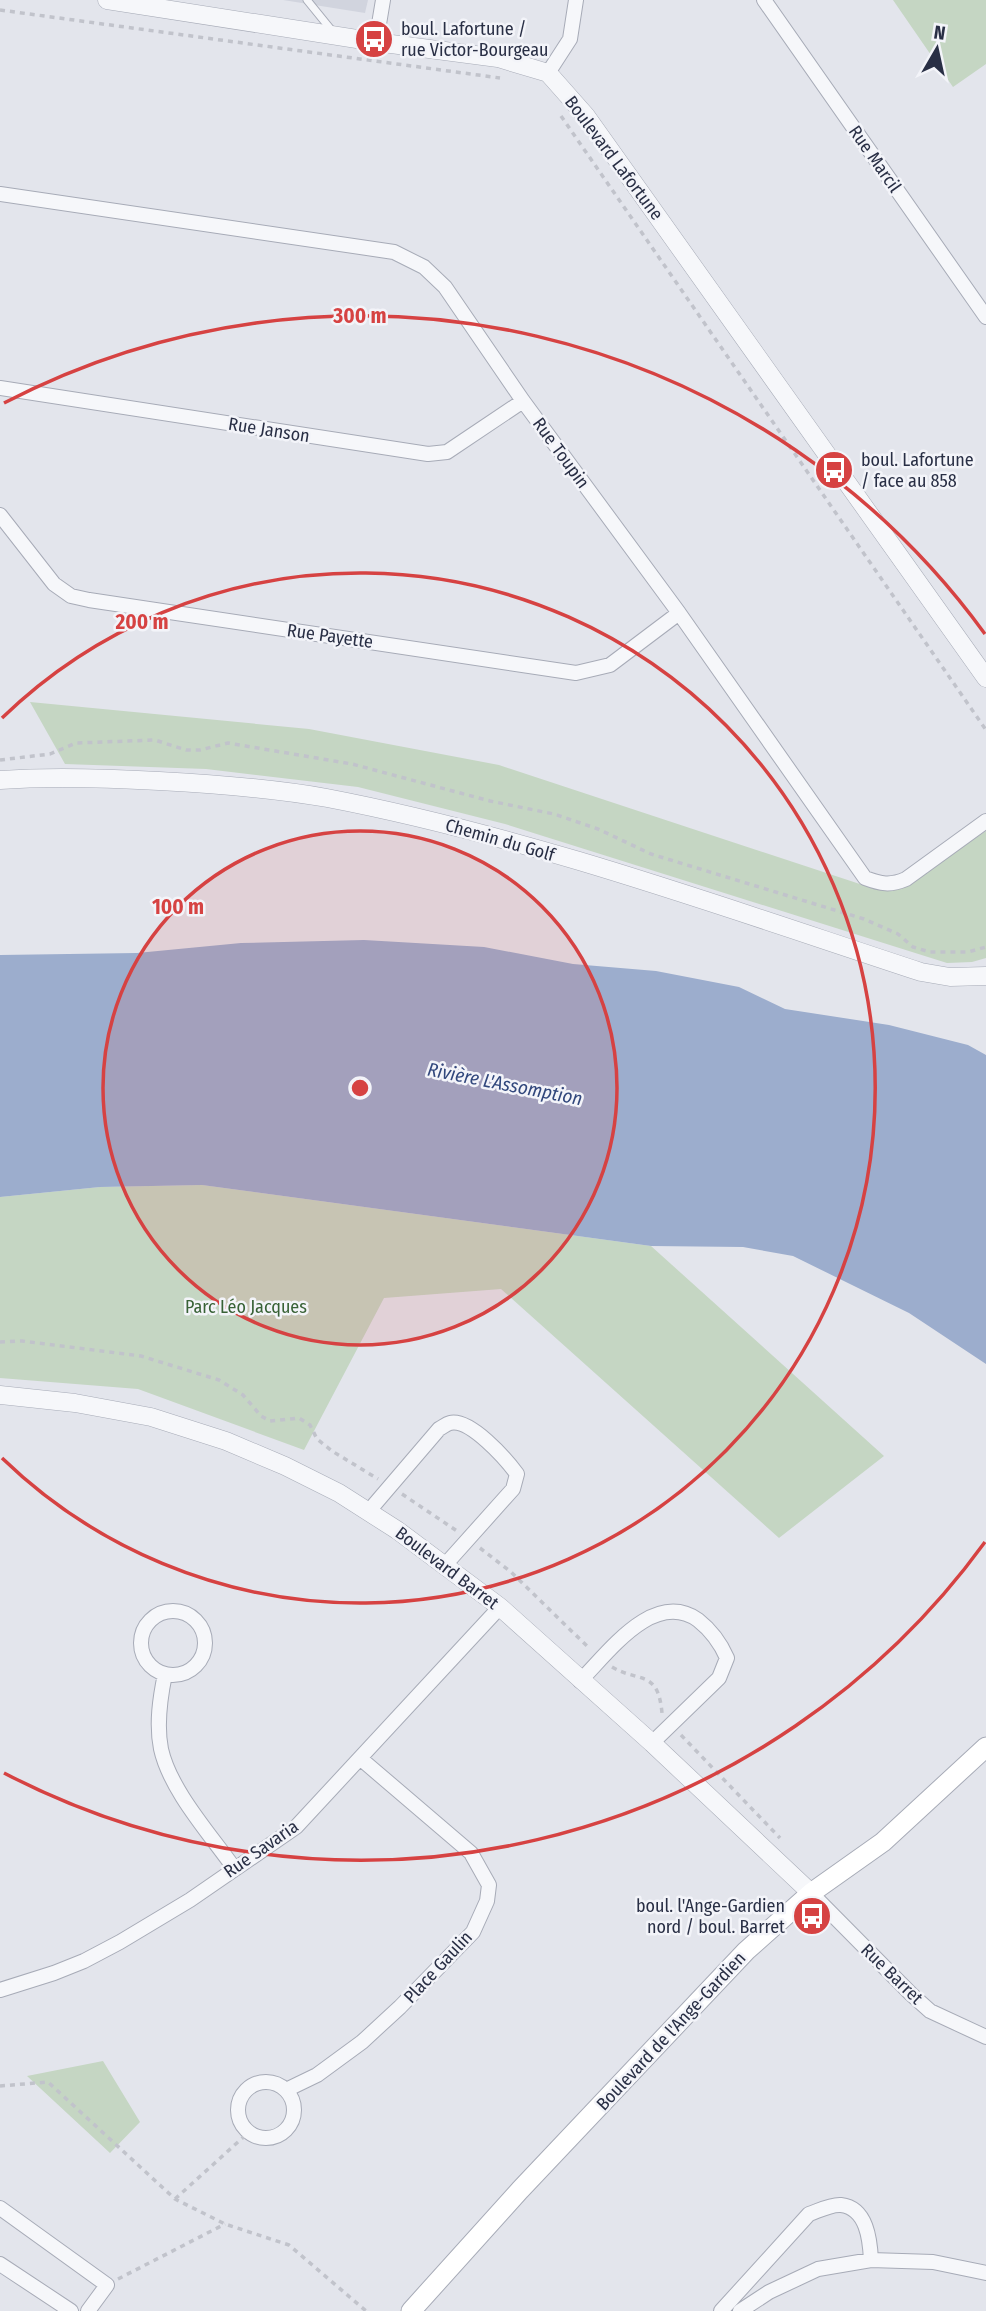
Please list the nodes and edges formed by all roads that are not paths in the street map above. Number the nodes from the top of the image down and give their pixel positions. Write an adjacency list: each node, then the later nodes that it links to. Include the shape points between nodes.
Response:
1 (107, 0): 6 (street)
2 (307, 0): 6 (lane)
3 (383, 0): 7 (street)
4 (576, 0): 8 (street, via 570,39)
5 (764, 0): 10 (street, Rue Marcil)
6 (336, 36): 7 (street)
7 (376, 42): 8 (street, via 498,58)
8 (548, 73): 14 (street, Boulevard Lafortune, via 586,116)
9 (0, 194): 12 (street, Rue Toupin, via 394,252 412,259 444,287)
10 (986, 317)
11 (0, 388): 12 (street, Rue Janson, via 428,454 446,452)
12 (523, 401): 15 (street, Rue Toupin)
13 (0, 515): 15 (street, Rue Payette, via 54,584 71,596 576,673 610,665)
14 (936, 608): 16 (street, Boulevard Lafortune, via 951,619); 17 (street, Boulevard Lafortune)
15 (679, 613): 19 (street, Rue Toupin, via 865,878 892,885 906,879)
16 (986, 667)
17 (986, 678)
18 (0, 780): 20 (street, Chemin du Golf, via 187,782 325,798 509,840 921,972)
19 (986, 821)
20 (986, 976)
21 (0, 1395): 22 (street, Boulevard Barret, via 150,1417 285,1466)
22 (368, 1511): 23 (street, Boulevard Barret); 23 (street, via 439,1429 450,1423 473,1430 517,1474 513,1489)
23 (445, 1565): 24 (street, Boulevard Barret)
24 (500, 1607): 26 (street, Boulevard Barret); 29 (street, Rue Savaria)
25 (165, 1674): 25 (street, via 148,1664 142,1635 161,1614 180,1612 197,1623 204,1651 185,1672); 30 (street, via 158,1726 162,1751 177,1787)
26 (580, 1681): 27 (street, Boulevard Barret); 27 (street, via 649,1616 667,1610 685,1612 700,1622 719,1640 727,1658 719,1678)
27 (652, 1743): 31 (street, Boulevard Barret)
28 (986, 1747): 31 (main road, Boulevard de l'Ange-Gardien, via 883,1842)
29 (360, 1759): 30 (street, Rue Savaria, via 296,1827); 34 (street, Place Gaulin, via 471,1853 489,1885 487,1900 473,1932 400,2007 317,2076)
30 (234, 1868): 32 (street, Rue Savaria, via 190,1900 84,1961)
31 (811, 1893): 33 (street, Rue Barret, via 930,2011); 41 (main road, Boulevard de l'Ange-Gardien, via 746,1951)
32 (0, 1990)
33 (984, 2033)
34 (286, 2090): 34 (street, via 294,2116 284,2132 266,2138 249,2132 238,2108 245,2091 260,2082)
35 (0, 2208): 40 (street, via 107,2285)
36 (871, 2260): 38 (street, via 933,2262); 42 (street, via 866,2225 855,2210 841,2205 825,2208 809,2214); 43 (street, via 818,2269)
37 (0, 2264): 39 (street)
38 (986, 2273)
39 (71, 2311)
40 (88, 2311)
41 (411, 2311)
42 (721, 2311)
43 (740, 2311)

